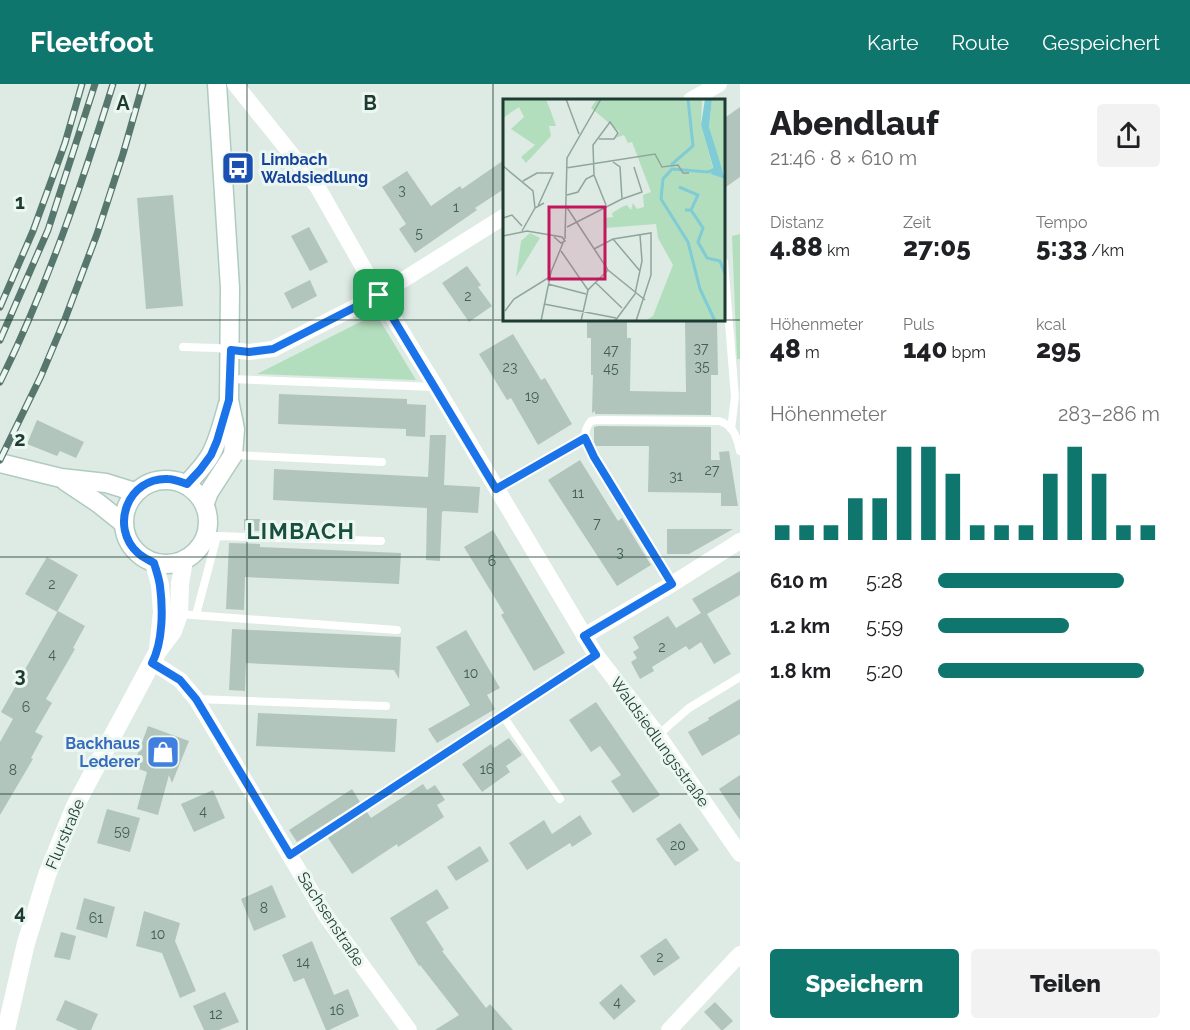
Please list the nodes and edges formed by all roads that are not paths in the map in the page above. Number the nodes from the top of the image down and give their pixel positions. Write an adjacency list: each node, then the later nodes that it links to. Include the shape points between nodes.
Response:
1 (217, 84): 9 (main road)
2 (235, 84): 7 (street, Waldsiedlungsstraße, via 317,186)
3 (719, 84): 4 (street)
4 (693, 99)
5 (503, 217): 7 (street)
6 (725, 274): 13 (lane, via 735,396)
7 (379, 295): 9 (street, via 273,349); 11 (street, Waldsiedlungsstraße)
8 (183, 347): 9 (lane)
9 (231, 350): 10 (main road)
10 (230, 379): 11 (lane); 12 (main road)
11 (436, 387): 21 (street, Waldsiedlungsstraße)
12 (229, 400): 16 (main road, via 235,429); 20 (main road, via 211,455)
13 (731, 429): 14 (lane, via 727,423 708,420 598,420 587,426); 15 (lane)
14 (585, 438): 21 (lane); 29 (lane)
15 (740, 451)
16 (233, 455): 17 (lane); 23 (main road)
17 (381, 462)
18 (6, 464): 19 (main road)
19 (60, 478): 22 (main road, via 106,483); 24 (main road)
20 (187, 484): 22 (main road, via 160,480); 23 (main road)
21 (496, 489): 32 (street, Waldsiedlungsstraße)
22 (135, 492): 24 (main road, via 126,506)
23 (205, 502): 27 (main road, via 209,517 207,534 198,550)
24 (123, 523): 28 (main road, via 138,554)
25 (381, 541): 30 (lane, via 217,536)
26 (740, 541): 29 (street)
27 (184, 560): 28 (main road); 30 (main road, Flurstraße, via 180,584)
28 (154, 563): 34 (main road, Flurstraße, via 162,612)
29 (672, 584): 32 (street)
30 (188, 614): 31 (lane); 34 (main road, Flurstraße)
31 (396, 630)
32 (584, 636): 33 (street, Waldsiedlungsstraße)
33 (596, 655): 38 (lane); 39 (street, Waldsiedlungsstraße)
34 (155, 657): 36 (street, Sachsenstraße); 44 (main road, Flurstraße, via 75,806 44,887)
35 (740, 677): 39 (lane, via 689,708)
36 (196, 699): 37 (lane); 42 (street, Sachsenstraße)
37 (386, 706)
38 (503, 716): 40 (lane); 42 (lane)
39 (658, 735): 41 (street, Waldsiedlungsstraße)
40 (560, 799)
41 (740, 854)
42 (290, 855): 46 (street, Sachsenstraße, via 326,916)
43 (740, 954): 47 (street)
44 (5, 1014): 45 (main road, Flurstraße)
45 (6, 1030)
46 (409, 1030)
47 (669, 1030)

